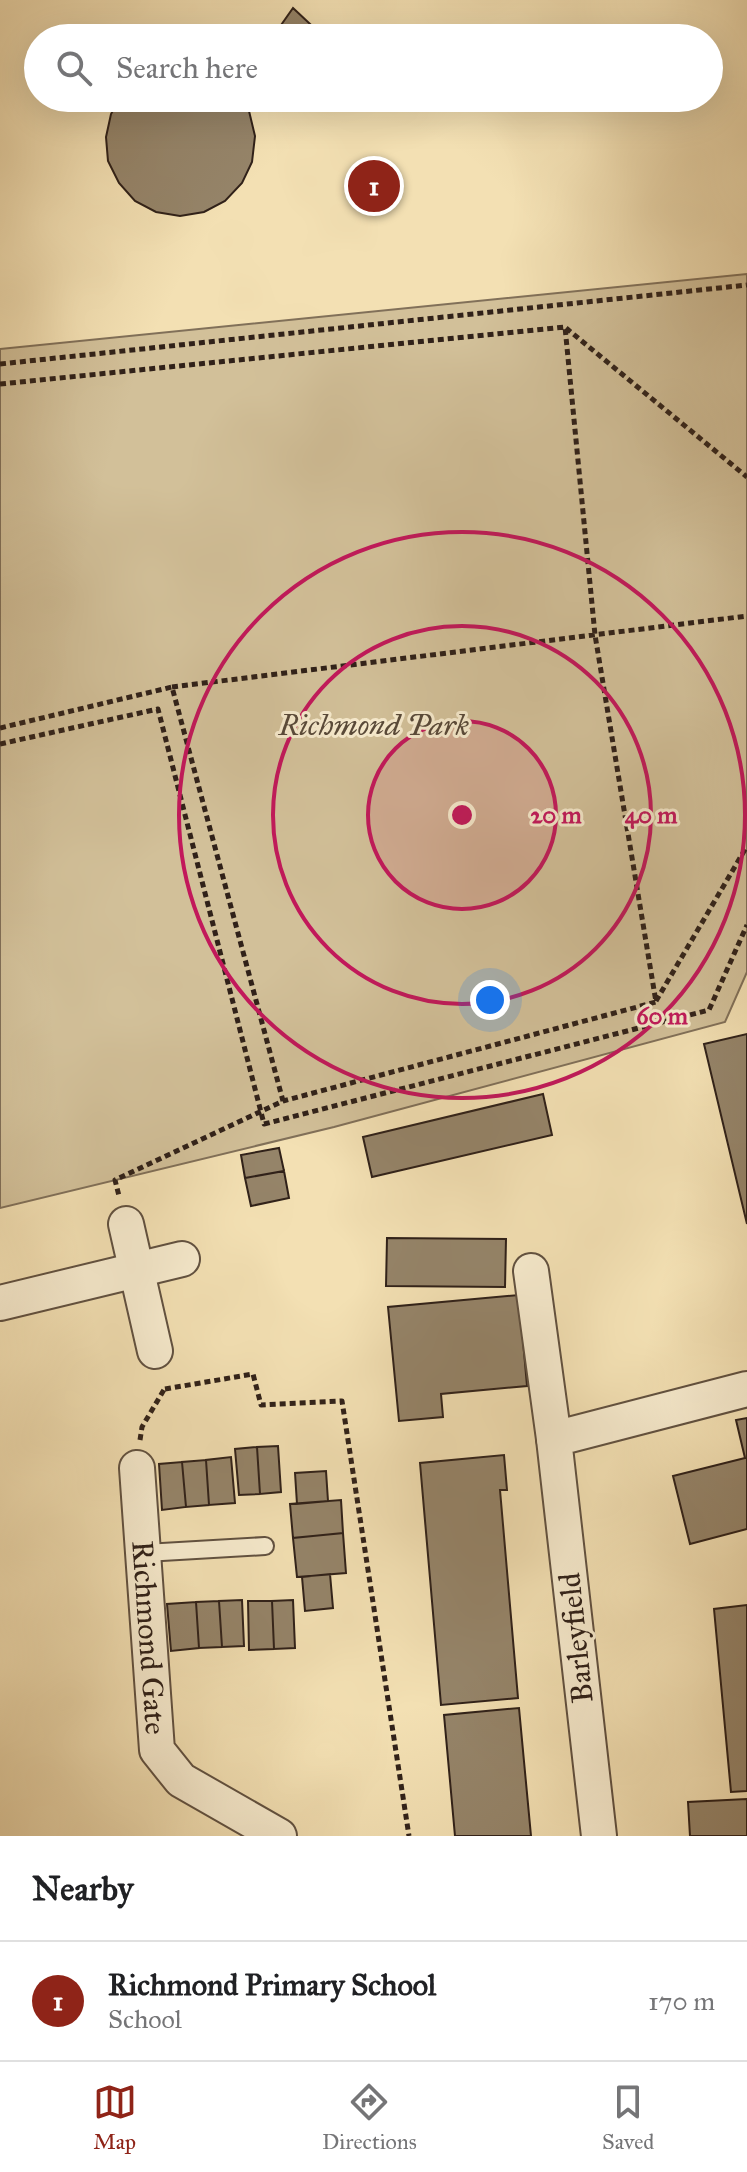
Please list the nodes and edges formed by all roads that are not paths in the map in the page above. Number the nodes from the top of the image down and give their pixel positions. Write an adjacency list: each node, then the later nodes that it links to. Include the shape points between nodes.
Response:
1 (126, 1224): 3 (street)
2 (182, 1259): 3 (street)
3 (136, 1271): 5 (street); 6 (street)
4 (531, 1271): 8 (street, Barleyfield)
5 (0, 1303)
6 (155, 1351)
7 (747, 1389): 8 (street)
8 (554, 1439): 13 (street, Barleyfield)
9 (137, 1468): 11 (street, Richmond Gate)
10 (265, 1546): 11 (lane)
11 (145, 1553): 12 (street, Richmond Gate, via 157,1750 181,1780)
12 (279, 1836)
13 (599, 1836)

